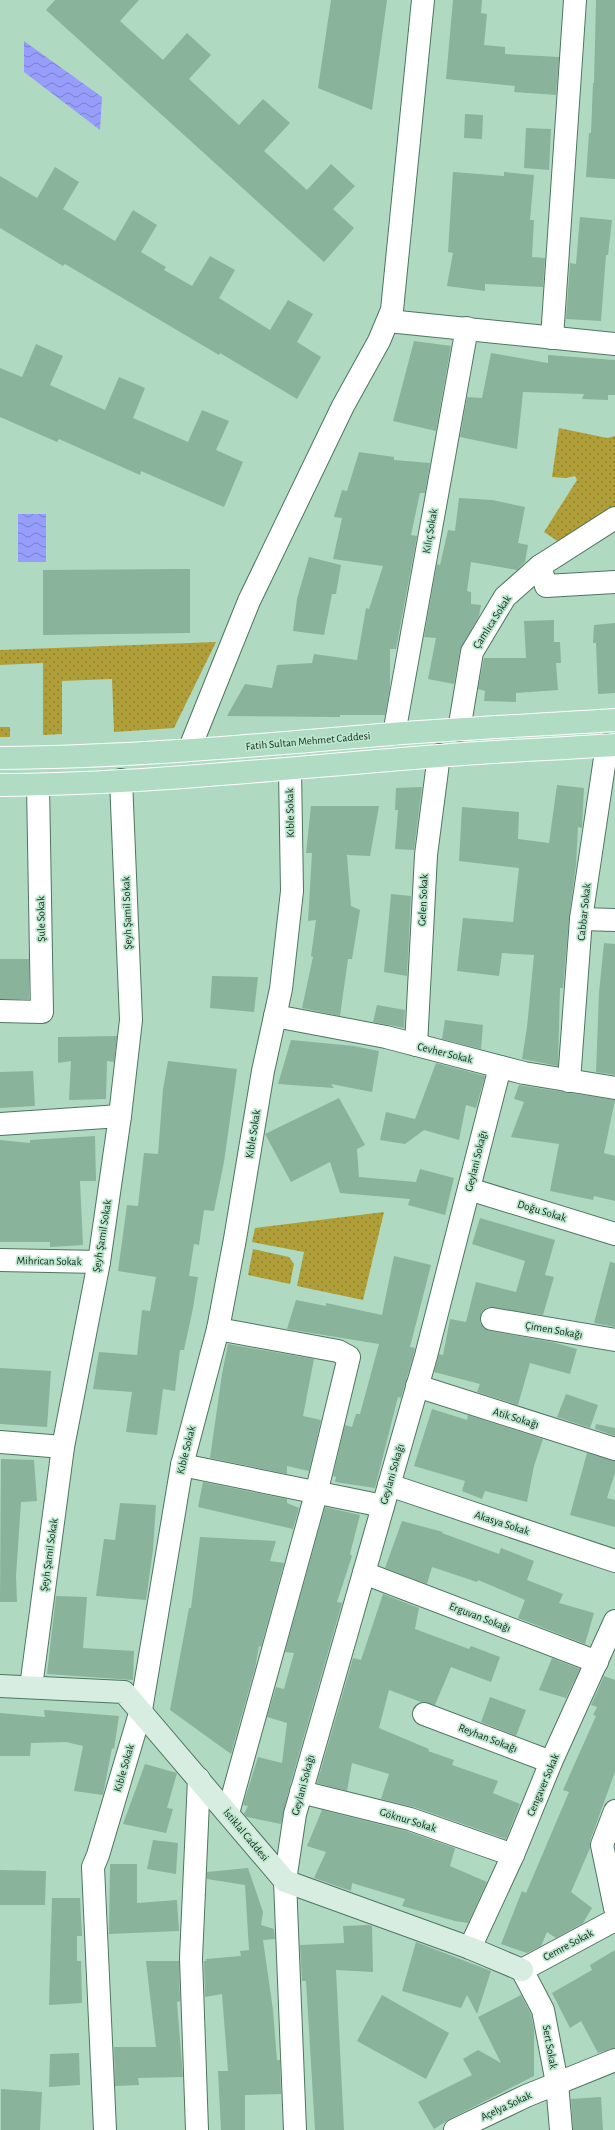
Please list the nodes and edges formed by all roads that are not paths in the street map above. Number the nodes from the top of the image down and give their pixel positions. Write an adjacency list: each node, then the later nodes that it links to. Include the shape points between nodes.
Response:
1 (423, 0): 3 (street, via 392,310)
2 (575, 0): 5 (street)
3 (388, 321): 4 (street); 14 (street, via 343,406 249,601)
4 (466, 328): 5 (street); 12 (street, Kılıç Sokak)
5 (552, 338): 6 (street)
6 (615, 344)
7 (615, 518): 8 (street, Çamlıca Sokak)
8 (540, 566): 9 (street, via 546,586); 11 (street, Çamlıca Sokak, via 505,598 472,652)
9 (615, 582)
10 (615, 720): 11 (main road, Fatih Sultan Mehmet Caddesi)
11 (459, 730): 12 (main road, Fatih Sultan Mehmet Caddesi)
12 (394, 734): 14 (main road, Fatih Sultan Mehmet Caddesi)
13 (611, 745): 15 (main road); 21 (street, Cabbar Sokak)
14 (189, 750): 16 (main road, Fatih Sultan Mehmet Caddesi)
15 (439, 756): 17 (main road); 25 (street, Gelen Sokak, via 426,855)
16 (0, 758)
17 (290, 770): 18 (main road); 24 (street, Kıble Sokak, via 292,891 281,989)
18 (121, 780): 19 (main road); 29 (street, Şeyh Şamil Sokak, via 130,1020)
19 (38, 784): 20 (main road); 23 (street, Şule Sokak, via 42,1012)
20 (0, 785)
21 (581, 919): 22 (street); 27 (street, Cabbar Sokak)
22 (615, 920)
23 (0, 1011)
24 (275, 1016): 25 (street, Cevher Sokak); 36 (street, Kıble Sokak)
25 (416, 1045): 26 (street, Cevher Sokak)
26 (500, 1067): 27 (street, Cevher Sokak); 31 (street, Geylani Sokağı)
27 (569, 1081): 28 (street, Cevher Sokak)
28 (615, 1088)
29 (120, 1116): 30 (street); 34 (street, Şeyh Şamil Sokak)
30 (0, 1124)
31 (468, 1189): 32 (street, Doğu Sokak); 38 (street, Geylani Sokağı)
32 (615, 1234)
33 (0, 1260): 34 (street, Mihrican Sokak)
34 (99, 1262): 40 (street, Şeyh Şamil Sokak)
35 (492, 1319): 37 (street, Çimen Sokağı)
36 (218, 1329): 42 (street, Kıble Sokak); 44 (street, via 338,1351 349,1357)
37 (615, 1340)
38 (417, 1386): 41 (street, Atik Sokağı); 43 (street, Geylani Sokağı)
39 (0, 1442): 40 (street)
40 (63, 1447): 51 (street, Şeyh Şamil Sokak)
41 (615, 1449)
42 (182, 1465): 44 (street); 52 (street, Kıble Sokak)
43 (389, 1485): 45 (street, Geylani Sokağı); 46 (street, Akasya Sokak)
44 (316, 1494): 45 (street); 58 (street)
45 (383, 1506): 47 (street, Geylani Sokağı)
46 (615, 1560)
47 (364, 1573): 49 (street, Erguvan Sokağı); 56 (street, Geylani Sokağı)
48 (615, 1621): 49 (street, Cengaver Sokak)
49 (597, 1662): 54 (street, Cengaver Sokak)
50 (0, 1686): 51 (street, İstiklal Caddesi)
51 (31, 1687): 52 (street, İstiklal Caddesi, via 124,1692)
52 (141, 1710): 55 (street, İstiklal Caddesi); 67 (street, Kıble Sokak, via 93,1867)
53 (424, 1714): 54 (street, Reyhan Sokağı)
54 (551, 1762): 59 (street, Cengaver Sokak)
55 (199, 1779): 58 (street, İstiklal Caddesi); 68 (street, via 191,1958)
56 (301, 1792): 59 (street, Göknur Sokak, via 410,1819); 60 (street, Geylani Sokağı)
57 (615, 1811): 61 (street, via 602,1845)
58 (228, 1813): 60 (street, İstiklal Caddesi)
59 (513, 1856): 63 (street, Cengaver Sokak)
60 (284, 1881): 63 (street); 69 (street, Geylani Sokağı)
61 (615, 1908)
62 (615, 1920): 64 (street, Cemre Sokak)
63 (470, 1948): 64 (street)
64 (522, 1970): 66 (street, Sert Sokak, via 543,2010)
65 (615, 2060): 66 (street, Açelya Sokak)
66 (557, 2083): 70 (street, Açelya Sokak); 71 (street, Sert Sokak)
67 (105, 2130)
68 (197, 2130)
69 (295, 2130)
70 (455, 2130)
71 (561, 2130)

